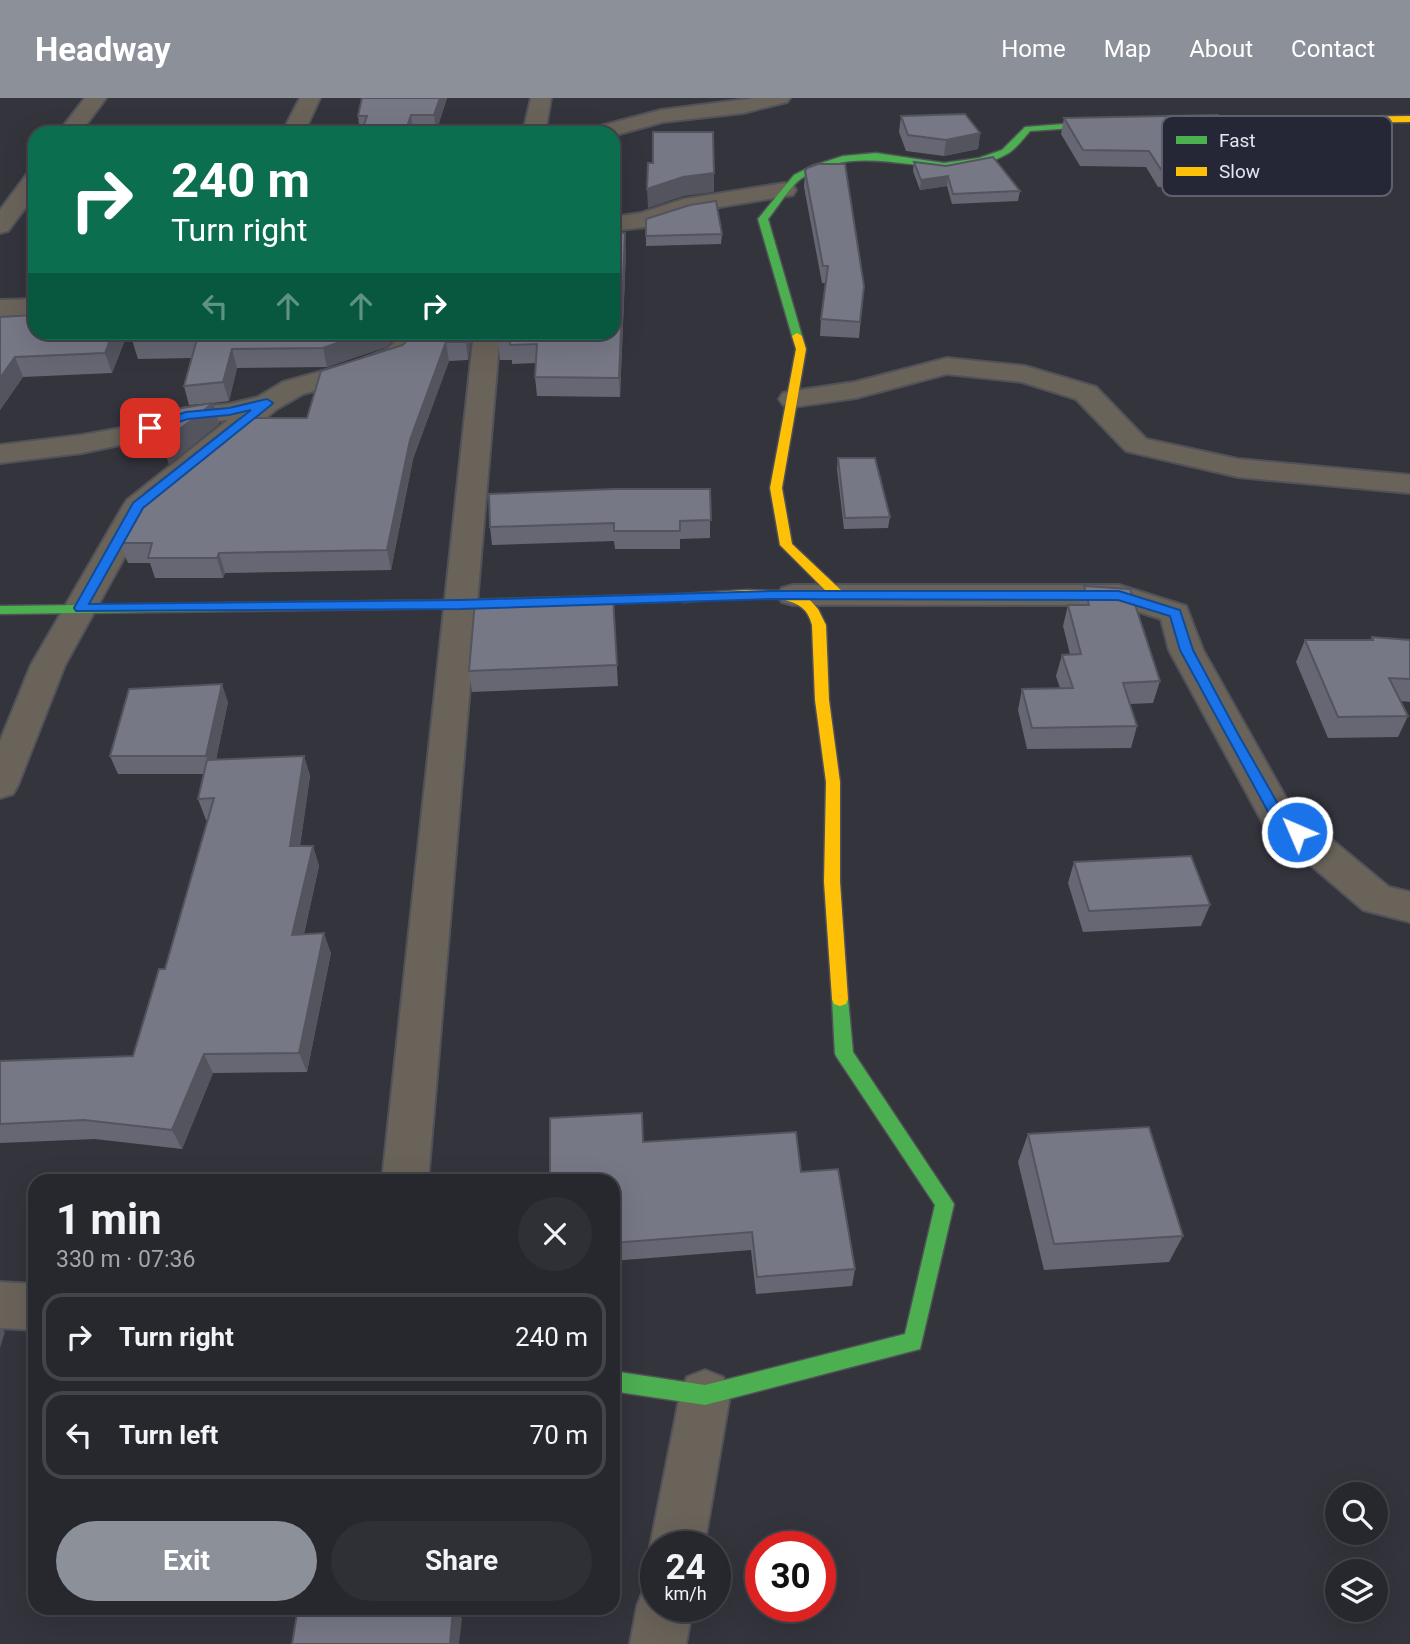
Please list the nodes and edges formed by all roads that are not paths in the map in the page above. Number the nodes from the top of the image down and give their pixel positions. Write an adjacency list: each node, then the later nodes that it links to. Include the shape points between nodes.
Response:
1 (96, 98): 10 (street)
2 (310, 98): 11 (street)
3 (541, 98): 12 (street)
4 (780, 98): 13 (street, via 661,116)
5 (1392, 119): 6 (street)
6 (1410, 119)
7 (1154, 122): 8 (street)
8 (1162, 122)
9 (1129, 123): 15 (street, via 1028,129 1005,152 944,166 876,156 843,159 797,177)
10 (74, 126)
11 (296, 126)
12 (535, 126)
13 (620, 128)
14 (28, 188): 17 (street)
15 (785, 190): 16 (street, via 684,206 645,220); 22 (street, via 763,219 801,349)
16 (620, 223)
17 (0, 226)
18 (28, 307): 19 (street)
19 (0, 308)
20 (413, 340): 23 (street, via 396,355 292,388)
21 (486, 340): 28 (street)
22 (793, 399): 25 (street, via 856,390 947,366 1025,374 1086,393 1136,445 1238,468); 27 (street, via 776,488 786,545)
23 (267, 403): 24 (street, via 186,416 133,434 82,444); 29 (street, via 138,506)
24 (0, 454)
25 (1410, 484)
26 (793, 596): 27 (street); 28 (street); 37 (street, via 807,601 819,625 832,782 832,882 844,1054 945,1203 913,1342)
27 (839, 596): 32 (street, via 1119,595 1175,613 1186,650 1277,815 1377,899)
28 (461, 604): 29 (street); 33 (street)
29 (80, 608): 30 (street); 31 (street, via 48,665)
30 (0, 610)
31 (0, 785)
32 (1410, 907)
33 (406, 1174)
34 (0, 1305): 35 (street)
35 (28, 1307)
36 (620, 1382): 37 (street)
37 (705, 1395): 38 (street)
38 (680, 1531)
39 (663, 1622): 40 (street)
40 (659, 1644)

